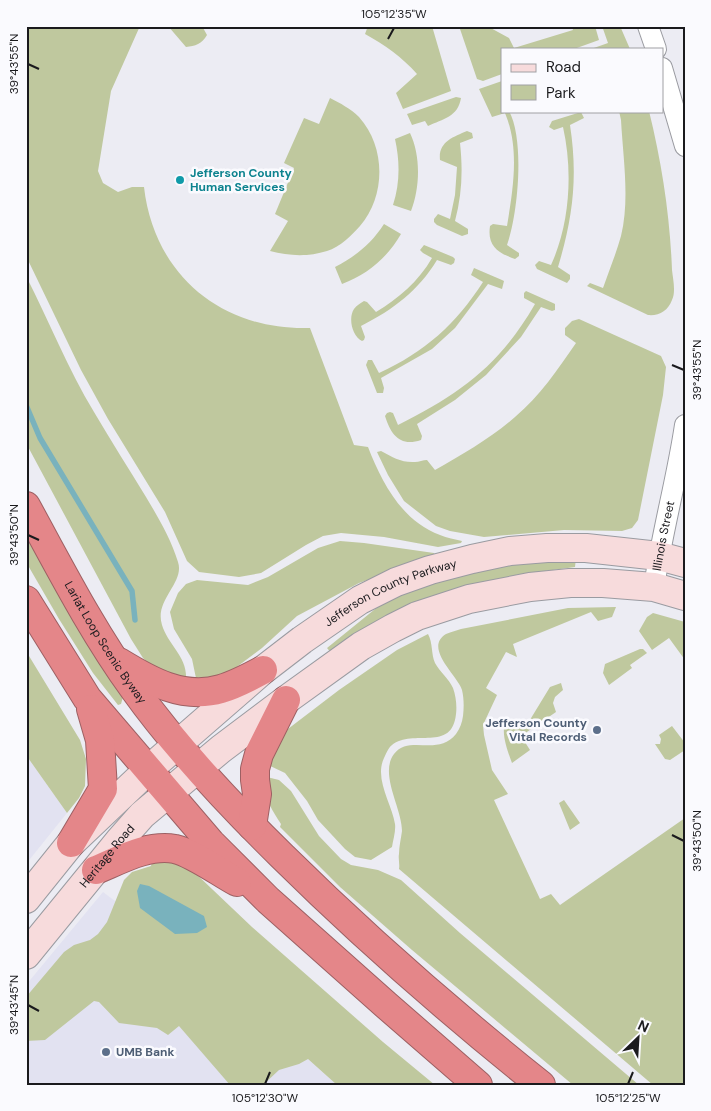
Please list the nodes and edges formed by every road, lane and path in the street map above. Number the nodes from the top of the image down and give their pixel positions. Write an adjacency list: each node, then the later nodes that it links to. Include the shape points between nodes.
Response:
1 (648, 26): 2 (street)
2 (656, 48)
3 (664, 75): 4 (street)
4 (685, 146)
5 (685, 424): 7 (street, Illinois Street)
6 (26, 506): 12 (highway, Lariat Loop Scenic Byway)
7 (659, 556): 8 (street, Jefferson County Parkway); 9 (street, Illinois Street); 13 (street, Jefferson County Parkway, via 586,548 547,548 472,558 430,570 360,600)
8 (685, 563)
9 (654, 587): 10 (street); 15 (street, via 570,584 530,587 469,599 417,616 393,628 353,651)
10 (685, 596)
11 (26, 600): 14 (highway)
12 (111, 657): 13 (highway, via 145,678 189,693 222,689); 16 (highway, Lariat Loop Scenic Byway)
13 (264, 670): 16 (street, Jefferson County Parkway)
14 (87, 698): 18 (highway); 21 (highway, via 100,740 103,789)
15 (286, 700): 17 (street); 20 (highway, via 257,762)
16 (178, 744): 17 (highway, Lariat Loop Scenic Byway); 18 (street, Jefferson County Parkway)
17 (198, 769): 19 (street, Heritage Road); 20 (highway, Lariat Loop Scenic Byway)
18 (148, 770): 19 (highway); 21 (street)
19 (168, 794): 22 (street, Heritage Road, via 142,816); 24 (highway)
20 (252, 826): 27 (highway, Lariat Loop Scenic Byway, via 371,940)
21 (71, 843): 23 (street)
22 (96, 870): 24 (highway, via 146,851 174,849); 25 (street, Heritage Road)
23 (26, 899)
24 (268, 900): 26 (highway)
25 (26, 955)
26 (478, 1085)
27 (541, 1085)

